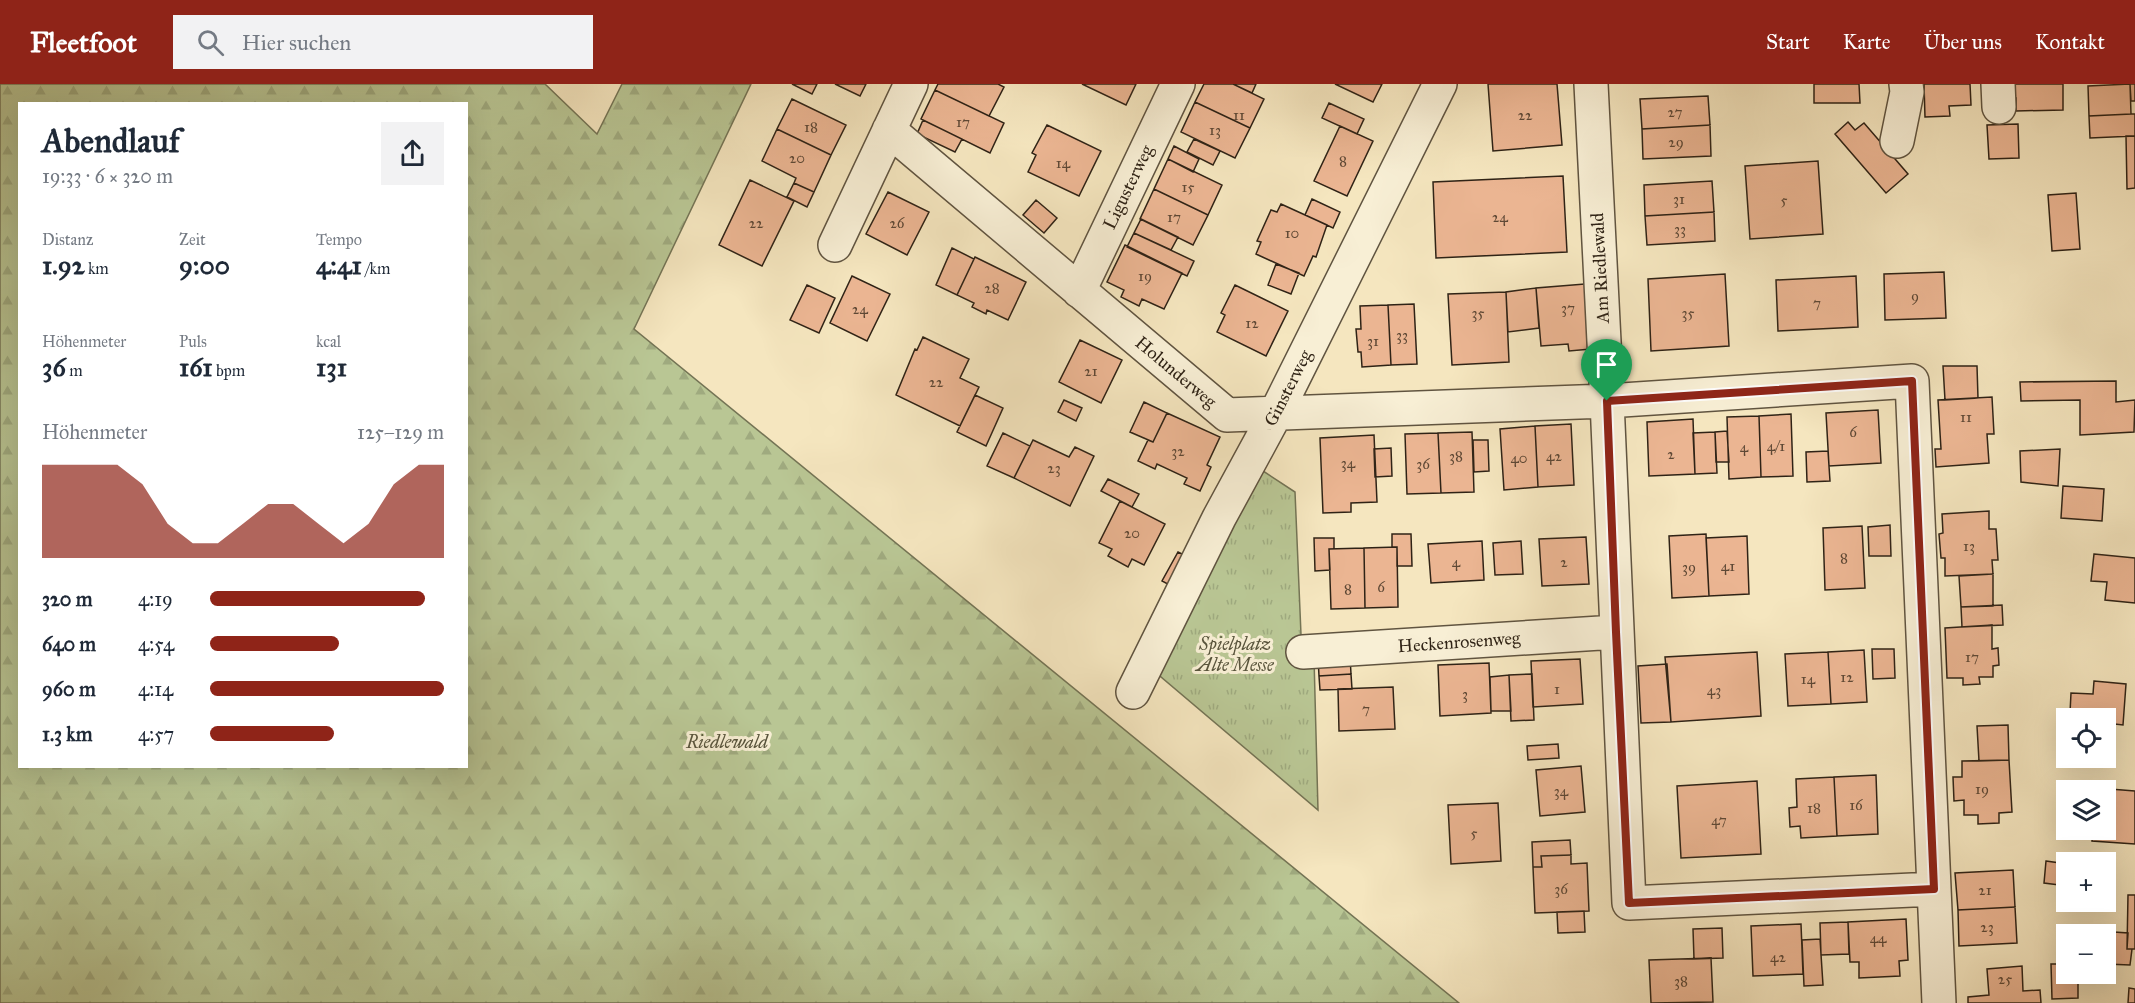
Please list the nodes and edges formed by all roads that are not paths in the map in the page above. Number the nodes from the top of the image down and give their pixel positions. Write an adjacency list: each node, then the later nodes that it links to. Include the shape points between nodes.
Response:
1 (911, 84): 6 (street)
2 (1178, 84): 9 (street, Ligusterweg)
3 (1440, 84): 11 (street, Ginsterweg)
4 (1591, 84): 10 (street, Am Riedlewald)
5 (1906, 84): 7 (street)
6 (889, 130): 8 (street); 9 (street, Holunderweg)
7 (1897, 141)
8 (835, 245)
9 (1078, 291): 11 (street, Holunderweg, via 1227,415)
10 (1607, 401): 11 (street, Holunderweg); 12 (street, Am Riedlewald); 15 (street, Holunderweg, via 1912,381)
11 (1276, 413): 14 (street, Ginsterweg)
12 (1616, 632): 13 (street, Heckenrosenweg); 15 (street, Am Riedlewald, via 1629,903)
13 (1303, 652)
14 (1133, 692)
15 (1934, 889): 16 (street)
16 (1939, 1003)

